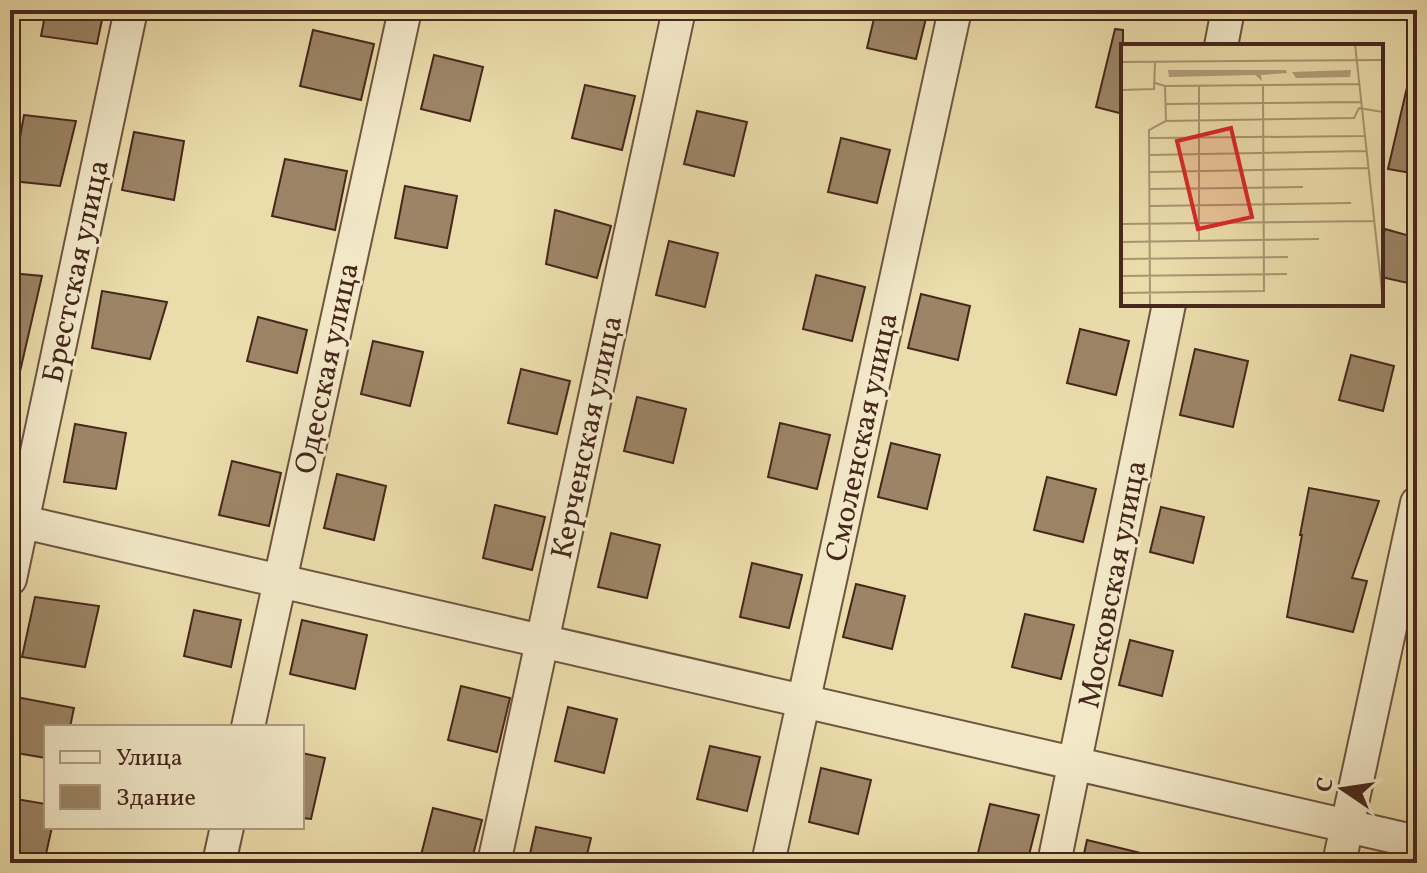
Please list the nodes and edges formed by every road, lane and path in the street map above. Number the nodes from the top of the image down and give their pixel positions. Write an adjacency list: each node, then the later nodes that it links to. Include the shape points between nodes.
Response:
1 (131, 10): 9 (street, Брестская улица)
2 (405, 10): 11 (street, Одесская улица)
3 (679, 10): 12 (street, Керченская улица)
4 (955, 10): 13 (street, Смоленская улица)
5 (1228, 10): 6 (street)
6 (1221, 44)
7 (1169, 306): 15 (street, Московская улица)
8 (1417, 503): 16 (street)
9 (16, 520): 10 (street, Брестская улица); 11 (street)
10 (10, 579)
11 (280, 580): 12 (street); 14 (street, Одесская улица)
12 (542, 641): 13 (street); 20 (street, Керченская улица)
13 (804, 701): 15 (street); 21 (street, Смоленская улица)
14 (248, 725)
15 (1075, 763): 16 (street); 22 (street, Московская улица)
16 (1347, 826): 18 (street); 23 (street)
17 (227, 829): 19 (street)
18 (1417, 842)
19 (219, 863)
20 (494, 863)
21 (768, 863)
22 (1054, 863)
23 (1339, 863)

